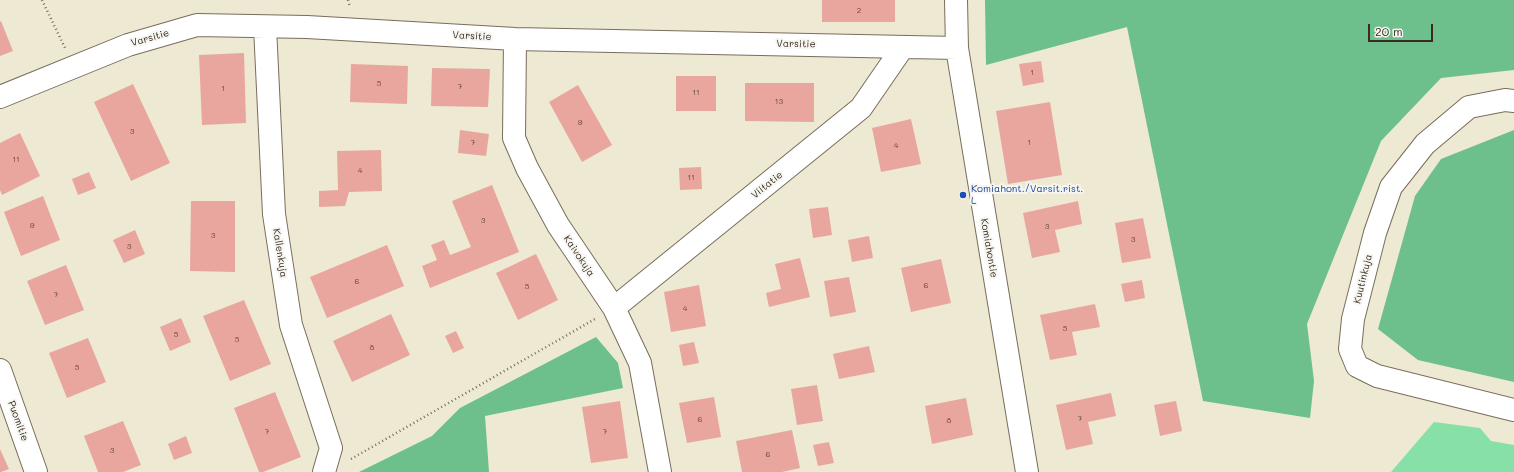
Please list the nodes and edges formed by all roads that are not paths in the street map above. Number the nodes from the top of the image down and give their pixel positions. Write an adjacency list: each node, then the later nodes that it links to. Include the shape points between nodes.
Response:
1 (956, 0): 5 (street, Komiahontie)
2 (265, 27): 3 (street, Varsitie, via 356,29); 6 (street, Varsitie, via 197,25 128,44); 12 (street, Kallenkuja, via 274,214 291,325 331,448)
3 (515, 39): 4 (street, Varsitie); 8 (street, Kaivokuja, via 514,138 558,225)
4 (903, 46): 5 (street, Varsitie); 8 (street, Viitatie, via 861,108)
5 (957, 48): 14 (street, Komiahontie)
6 (0, 97)
7 (1514, 100): 10 (street, Kuutinkuja, via 1469,107 1425,144 1391,187 1371,247 1353,319 1350,349 1357,366 1377,376)
8 (614, 308): 13 (street, Kaivokuja, via 640,363)
9 (0, 370): 11 (street, Puomitie)
10 (1514, 410)
11 (36, 472)
12 (324, 472)
13 (660, 472)
14 (1027, 472)

